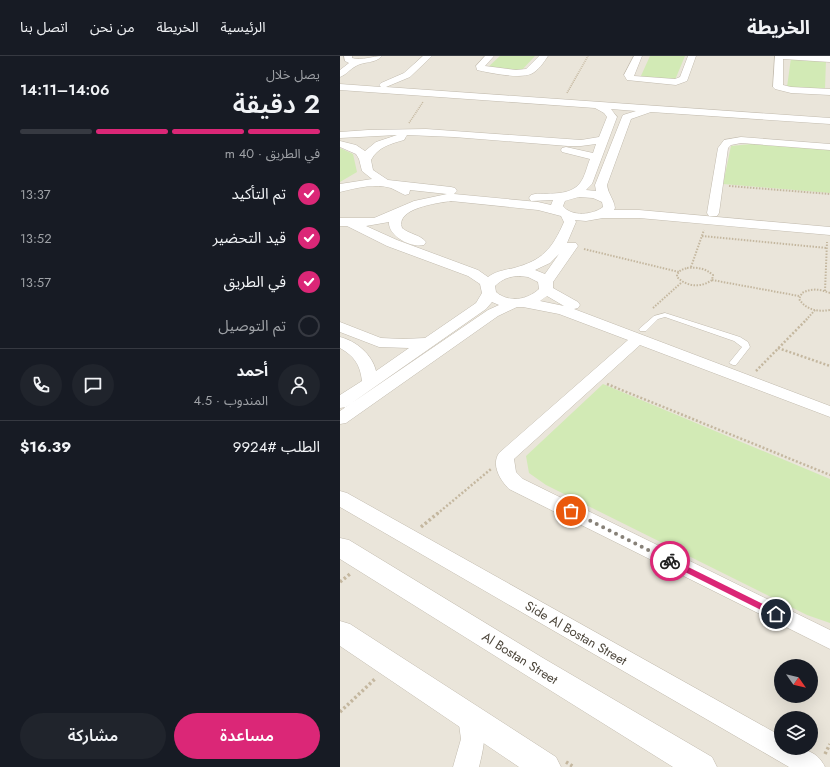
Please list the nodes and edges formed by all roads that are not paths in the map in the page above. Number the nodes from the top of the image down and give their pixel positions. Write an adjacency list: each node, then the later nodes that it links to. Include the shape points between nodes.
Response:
1 (378, 56): 10 (street, via 367,61)
2 (428, 56): 13 (street)
3 (437, 56): 13 (street)
4 (490, 56): 5 (street, via 480,68 522,73 532,71)
5 (544, 56)
6 (638, 56): 7 (street, via 630,78 676,82 684,79)
7 (692, 56)
8 (779, 56): 18 (street, via 778,87 785,90)
9 (782, 56): 11 (street)
10 (352, 59): 12 (street)
11 (830, 59)
12 (340, 74)
13 (421, 81): 15 (street); 15 (street, via 400,79); 17 (street); 19 (street)
14 (340, 82): 15 (street)
15 (384, 84)
16 (340, 87): 17 (street)
17 (398, 91): 20 (street)
18 (830, 92)
19 (472, 93): 21 (street); 23 (street, via 565,97)
20 (340, 97)
21 (598, 105): 22 (street); 25 (street, via 608,110)
22 (656, 109): 23 (street); 26 (street)
23 (709, 109): 24 (street); 27 (street)
24 (830, 115)
25 (612, 117): 26 (street); 30 (street)
26 (627, 117): 40 (street, via 601,185 600,189)
27 (830, 121)
28 (340, 135): 29 (street)
29 (402, 135): 31 (street); 32 (street); 35 (street, via 376,146 371,151)
30 (604, 139): 32 (street); 34 (street)
31 (340, 142): 35 (street, via 360,151)
32 (566, 147): 34 (street)
33 (830, 147): 44 (street, via 750,140 728,142 723,148)
34 (596, 157): 39 (street, via 586,184)
35 (367, 165): 36 (street); 37 (street)
36 (356, 184): 37 (street); 38 (street)
37 (390, 185): 39 (street, via 541,198); 41 (street, via 408,193 409,204)
38 (340, 188)
39 (568, 195): 40 (street, via 586,193); 42 (street, via 558,202 557,206)
40 (606, 200): 43 (street, via 609,208); 44 (street)
41 (401, 212): 42 (street, via 434,200 451,198 538,206); 45 (street, via 375,222); 47 (street, via 394,225 403,235 488,267)
42 (563, 213): 43 (street, via 581,217); 47 (street, via 570,222 554,253 539,264)
43 (599, 215): 44 (street); 48 (street, via 582,226)
44 (710, 217): 46 (street)
45 (345, 223): 49 (street, via 473,273 485,281)
46 (829, 229)
47 (513, 272): 48 (street, via 535,274); 49 (street, via 493,279)
48 (546, 286): 50 (street, via 541,296); 51 (street)
49 (488, 289): 50 (street, via 496,299); 52 (street)
50 (519, 303): 51 (street); 52 (street)
51 (562, 305): 54 (street)
52 (486, 310): 57 (street); 64 (street)
53 (340, 326): 55 (street)
54 (638, 331): 59 (street); 59 (lane, via 656,317 665,315 737,339 746,347); 63 (street); 68 (street, via 594,378 505,457 508,477 516,484)
55 (370, 340): 57 (street, via 391,344); 58 (street, via 371,344 366,348)
56 (340, 342): 58 (street)
57 (429, 342): 60 (street)
58 (354, 350): 60 (street, via 365,360)
59 (733, 363): 61 (street)
60 (370, 383): 62 (street)
61 (830, 400)
62 (340, 403)
63 (830, 412)
64 (340, 419)
65 (340, 498): 73 (street, Side Al Bostan Street)
66 (340, 547): 72 (street, Al Bostan Street)
67 (340, 632): 69 (street)
68 (830, 640)
69 (470, 717): 70 (street); 71 (street, via 473,739)
70 (536, 766)
71 (466, 767)
72 (700, 767)
73 (812, 767)

